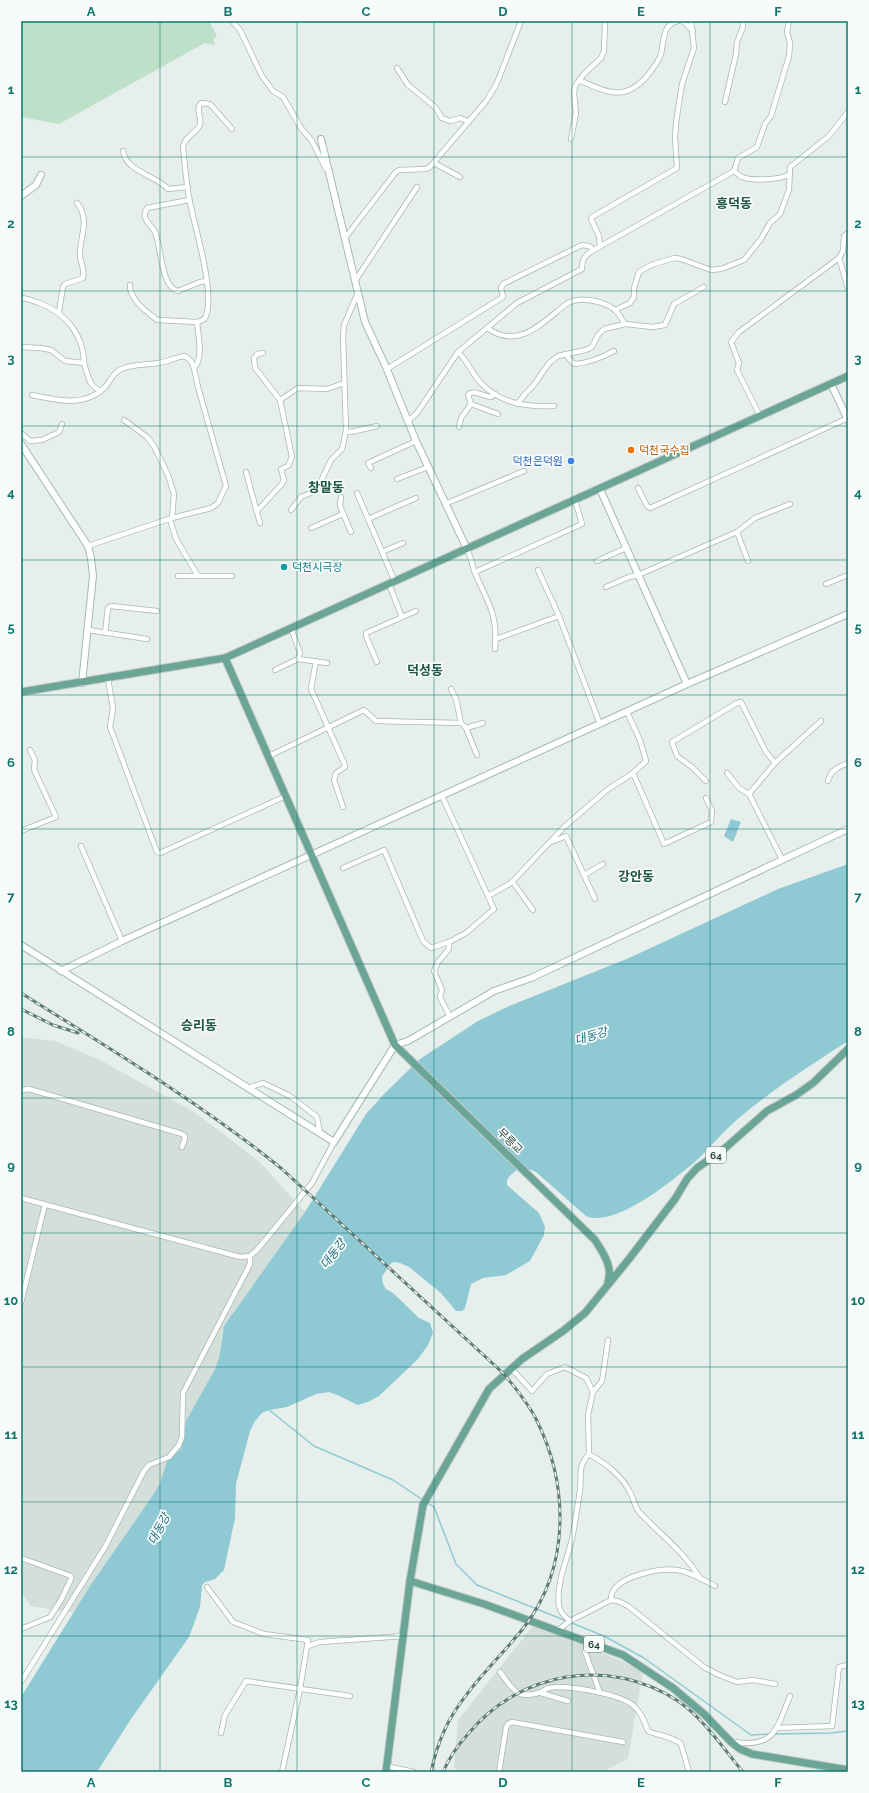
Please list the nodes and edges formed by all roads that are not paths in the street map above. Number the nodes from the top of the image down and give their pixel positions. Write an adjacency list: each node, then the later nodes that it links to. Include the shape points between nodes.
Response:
1 (232, 21): 22 (street, via 240,30 262,76 273,91 283,97)
2 (521, 21): 13 (street, via 497,82 487,100)
3 (605, 21): 10 (street, via 604,51 601,58)
4 (679, 21): 8 (street, via 684,22); 10 (street, via 668,27 657,62 646,77 631,90 625,93 610,92)
5 (691, 21): 8 (street)
6 (743, 21): 11 (street)
7 (789, 21): 19 (street, via 789,56 771,116 765,124 757,147 738,158)
8 (693, 31): 31 (street, via 694,48 682,84 676,123 677,168 592,217)
9 (397, 68): 13 (street, via 408,85 436,107 442,118 450,121 460,118)
10 (579, 80): 16 (street, via 574,93 576,113)
11 (725, 102)
12 (848, 112): 20 (street, via 829,136 790,167)
13 (469, 122): 18 (street)
14 (232, 129): 24 (street, via 210,104 199,104 200,124 184,141 183,147)
15 (321, 139): 22 (main road)
16 (571, 139)
17 (123, 151): 24 (street, via 123,155 137,170 149,175 168,190)
18 (434, 163): 23 (street); 30 (street, via 426,169 399,170)
19 (734, 171): 20 (street, via 742,177 764,179 782,178); 31 (street)
20 (790, 174): 42 (street, via 789,190 780,214 770,223 744,260 716,270 674,258 651,265 640,272 630,303)
21 (40, 175): 26 (main road, via 36,185)
22 (330, 176): 30 (main road)
23 (460, 177)
24 (188, 187): 27 (street)
25 (418, 187): 36 (street)
26 (21, 196)
27 (189, 200): 35 (street); 35 (street, via 147,208 146,220 155,233 164,272 170,285 175,290)
28 (77, 203): 43 (street, via 83,214 84,232 80,255 84,273 83,278 63,287)
29 (848, 233): 33 (street, via 844,236 843,250)
30 (345, 238): 36 (main road)
31 (600, 247): 32 (street)
32 (594, 250): 46 (street, via 585,255 582,269 516,303); 54 (street, via 589,246 582,246 503,284 503,297)
33 (839, 258): 34 (street); 66 (street, via 739,332 731,342 739,363 737,370)
34 (846, 277): 39 (street)
35 (207, 281): 44 (street, via 206,317)
36 (355, 281): 40 (main road)
37 (130, 285): 44 (street, via 129,290 133,297 157,320)
38 (704, 287): 45 (street, via 674,304 665,325 653,327)
39 (848, 288)
40 (357, 295): 54 (main road, via 365,322); 56 (street, via 344,325)
41 (21, 298): 43 (street)
42 (615, 310): 45 (street); 46 (street, via 588,299 565,304 525,335 501,335)
43 (59, 312): 52 (street, via 71,324 79,340)
44 (196, 322): 53 (street, via 200,358)
45 (625, 324): 51 (street, via 604,329 592,347 586,350)
46 (487, 328): 49 (street)
47 (21, 347): 52 (street, via 51,350 65,361)
48 (614, 351): 51 (street, via 594,361 574,364)
49 (458, 352): 59 (street, via 468,361 482,384); 69 (street, via 417,413)
50 (263, 353): 61 (street, via 257,354 254,358 255,368)
51 (564, 354): 63 (street, via 550,363)
52 (84, 363): 58 (street, via 90,383)
53 (194, 368): 58 (street, via 185,356 123,368 112,376); 93 (street, via 226,486 218,503 210,508)
54 (387, 369): 69 (main road)
55 (848, 376): 57 (main road)
56 (344, 383): 61 (street, via 327,389 298,388); 73 (street)
57 (831, 384): 66 (main road); 67 (main road)
58 (101, 391): 60 (street, via 77,401)
59 (495, 394): 62 (street, via 491,397 470,392 468,394); 63 (street)
60 (32, 395)
61 (280, 400): 91 (street, via 292,457 288,466 281,470 284,480 282,484)
62 (471, 404): 65 (street); 72 (street, via 461,418)
63 (517, 404): 64 (street, via 535,407)
64 (554, 406)
65 (498, 414)
66 (760, 416): 83 (main road)
67 (848, 419): 82 (street, via 650,508)
68 (124, 420): 93 (street, via 147,437 168,475 174,494)
69 (408, 422): 75 (main road)
70 (62, 424): 74 (street, via 59,432 42,440 30,441)
71 (377, 426): 73 (street)
72 (459, 427)
73 (346, 431): 90 (street, via 342,448 331,460 317,490 301,497)
74 (21, 433)
75 (416, 441): 77 (main road); 78 (street, via 368,462)
76 (21, 444): 100 (main road)
77 (428, 467): 81 (street); 88 (main road)
78 (371, 468)
79 (524, 471): 88 (street)
80 (246, 472): 91 (street)
81 (397, 479)
82 (638, 488)
83 (600, 489): 87 (main road); 101 (main road)
84 (357, 493): 94 (street)
85 (341, 496): 92 (street, via 340,506)
86 (416, 498): 94 (street)
87 (575, 500): 102 (main road); 107 (street, via 582,524)
88 (446, 504): 102 (main road)
89 (790, 504): 98 (street, via 755,518)
90 (291, 510)
91 (257, 511): 95 (street)
92 (343, 514): 96 (street); 97 (street)
93 (171, 519): 100 (street); 111 (street, via 176,539)
94 (368, 519): 103 (street)
95 (260, 523)
96 (311, 528)
97 (351, 532)
98 (737, 532): 105 (street); 108 (street)
99 (403, 543): 103 (street)
100 (88, 546): 122 (main road, via 93,576)
101 (626, 548): 104 (street); 108 (main road)
102 (467, 549): 107 (street); 113 (main road)
103 (382, 552): 113 (street)
104 (597, 561)
105 (748, 561)
106 (538, 570): 119 (street)
107 (475, 572): 125 (street, via 494,613)
108 (638, 575): 115 (street); 135 (main road)
109 (848, 575): 114 (street)
110 (178, 576): 111 (street)
111 (198, 576): 112 (street)
112 (232, 576)
113 (392, 583): 120 (street); 121 (main road)
114 (826, 584)
115 (606, 587)
116 (157, 611): 123 (street, via 111,606 108,608)
117 (416, 611): 120 (street)
118 (848, 614): 135 (main road)
119 (559, 616): 125 (street); 142 (street)
120 (402, 617): 130 (street, via 366,633)
121 (291, 628): 127 (main road); 128 (street, via 300,654)
122 (88, 630): 123 (street); 134 (main road)
123 (105, 633): 124 (street)
124 (147, 639)
125 (496, 639): 126 (street)
126 (495, 650)
127 (225, 658): 133 (main road); 147 (main road)
128 (298, 659): 129 (street); 132 (street)
129 (316, 661): 131 (street); 143 (street, via 311,689)
130 (377, 662)
131 (327, 663)
132 (275, 670)
133 (108, 678): 134 (main road); 155 (street, via 113,708 110,727 157,852 160,853)
134 (82, 683): 137 (main road)
135 (687, 684): 138 (main road)
136 (451, 689): 141 (street)
137 (21, 692)
138 (626, 712): 142 (main road); 150 (street, via 640,740 646,761)
139 (821, 721): 148 (street)
140 (483, 723): 144 (street)
141 (461, 724): 143 (street, via 376,721 364,710); 144 (street)
142 (600, 724): 156 (main road)
143 (329, 726): 147 (street); 158 (street, via 345,767 336,773 334,780)
144 (466, 728): 146 (street)
145 (30, 750): 160 (street, via 35,760 34,769 56,817)
146 (477, 754)
147 (269, 756): 155 (main road)
148 (775, 762): 152 (street, via 766,752 741,702 737,703 672,742 677,756); 154 (street)
149 (848, 763): 153 (street, via 829,775)
150 (633, 773): 157 (street, via 664,844 711,822 712,811); 161 (street, via 607,790)
151 (727, 773): 154 (street, via 739,788)
152 (706, 781)
153 (828, 781)
154 (749, 794): 164 (street)
155 (286, 796): 163 (main road)
156 (442, 796): 163 (main road); 169 (street)
157 (706, 798)
158 (343, 807)
159 (848, 829): 164 (main road)
160 (21, 831)
161 (550, 842): 167 (street, via 566,836); 168 (street)
162 (80, 846): 172 (street)
163 (312, 855): 172 (main road); 177 (main road)
164 (782, 859): 176 (main road, via 531,978 494,991)
165 (603, 864): 167 (street)
166 (343, 868): 173 (street, via 384,850 422,941 431,948)
167 (584, 875): 170 (street)
168 (512, 882): 169 (street); 171 (street)
169 (488, 896): 173 (street, via 494,909 466,933)
170 (595, 899)
171 (533, 910)
172 (122, 941): 175 (main road)
173 (448, 942): 176 (street, via 449,949 434,971 442,990 440,997)
174 (21, 945): 175 (main road)
175 (61, 971): 179 (main road)
176 (450, 1016): 177 (main road, via 408,1041)
177 (395, 1045): 182 (main road); 187 (main road, 무릉교, via 595,1240 608,1262 610,1276)
178 (848, 1049): 187 (main road, 64, via 813,1083 767,1111 691,1174 629,1259)
179 (248, 1088): 181 (main road); 181 (street, via 263,1084 290,1096 317,1117)
180 (21, 1090): 183 (street, via 29,1089 179,1133 185,1138)
181 (320, 1133): 182 (main road)
182 (334, 1142): 186 (street, via 312,1183)
183 (182, 1147)
184 (21, 1198): 185 (street)
185 (45, 1204): 186 (street, via 240,1257); 188 (street)
186 (250, 1256): 207 (street, via 250,1264 183,1392 182,1437 179,1445 169,1457 149,1465 144,1471 105,1547)
187 (607, 1284): 190 (main road, 64, via 585,1313)
188 (21, 1303)
189 (608, 1340): 191 (street, via 602,1381)
190 (511, 1368): 191 (street, via 532,1391 547,1374 565,1367 586,1378); 195 (main road, 64, via 489,1389 423,1505)
191 (593, 1392): 192 (street, via 588,1415)
192 (589, 1454): 194 (street, via 606,1465 625,1483 638,1511 665,1537); 199 (street, via 580,1468 579,1497 560,1583 559,1607)
193 (21, 1558): 201 (street, via 71,1576 71,1579 50,1617)
194 (700, 1578): 196 (street); 198 (street, via 677,1570 653,1571 621,1583 613,1591)
195 (410, 1581): 200 (main road, 64); 202 (main road)
196 (715, 1586)
197 (207, 1587): 203 (street, via 233,1622 264,1634 308,1640)
198 (611, 1600): 199 (street); 208 (street, via 628,1606 704,1667 719,1675 737,1682 753,1680)
199 (570, 1621): 200 (street)
200 (560, 1628): 218 (main road, 64, via 623,1655 650,1671 704,1714)
201 (21, 1629)
202 (404, 1636): 203 (street, via 320,1642); 219 (main road)
203 (308, 1646): 209 (street)
204 (585, 1652): 211 (street)
205 (848, 1665): 215 (street, via 839,1667 832,1726)
206 (500, 1672): 210 (street, via 518,1693)
207 (21, 1682)
208 (775, 1684)
209 (300, 1689): 212 (street); 216 (street, via 246,1681 225,1715); 221 (street)
210 (541, 1693): 211 (street, via 548,1688 567,1686); 214 (street)
211 (600, 1693): 224 (street, via 630,1704 643,1717 648,1731 681,1744)
212 (350, 1696)
213 (790, 1696): 215 (street)
214 (568, 1701)
215 (776, 1728): 218 (street, via 768,1739 762,1742)
216 (221, 1733)
217 (623, 1742): 223 (street, via 512,1722 506,1728)
218 (731, 1742): 220 (main road, 64, via 752,1754)
219 (386, 1769): 222 (street)
220 (848, 1770)
221 (282, 1772)
222 (414, 1772)
223 (498, 1772)
224 (689, 1772)

